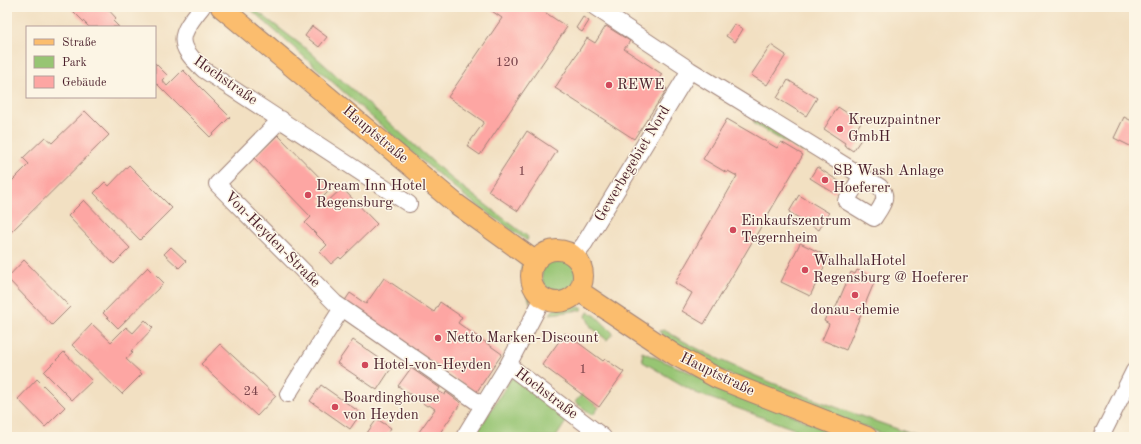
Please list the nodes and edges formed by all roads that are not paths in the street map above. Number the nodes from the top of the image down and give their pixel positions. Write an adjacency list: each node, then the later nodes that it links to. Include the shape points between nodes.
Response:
1 (202, 7): 5 (street, Hochstraße, via 187,26 183,37 184,48 190,57 204,70)
2 (221, 7): 9 (main road, Hauptstraße, via 456,203)
3 (595, 7): 4 (street)
4 (690, 70): 6 (street); 8 (street, Gewerbegebiet Nord)
5 (274, 115): 7 (street); 12 (street, Von-Heyden-Straße, via 216,184)
6 (862, 176)
7 (409, 204)
8 (574, 256): 9 (main road, via 567,251 549,250); 10 (main road, via 583,269)
9 (535, 261): 11 (main road, via 531,277 537,292)
10 (579, 291): 11 (main road, via 558,302); 20 (main road, Hauptstraße, via 675,355 717,378)
11 (543, 298): 13 (street)
12 (342, 308): 15 (street); 17 (street, Von-Heyden-Straße)
13 (508, 365): 17 (street); 19 (street, Hochstraße)
14 (1134, 371): 16 (street)
15 (288, 394)
16 (1128, 398): 21 (street)
17 (483, 406): 18 (street)
18 (464, 437)
19 (603, 437)
20 (867, 437)
21 (1101, 437)

